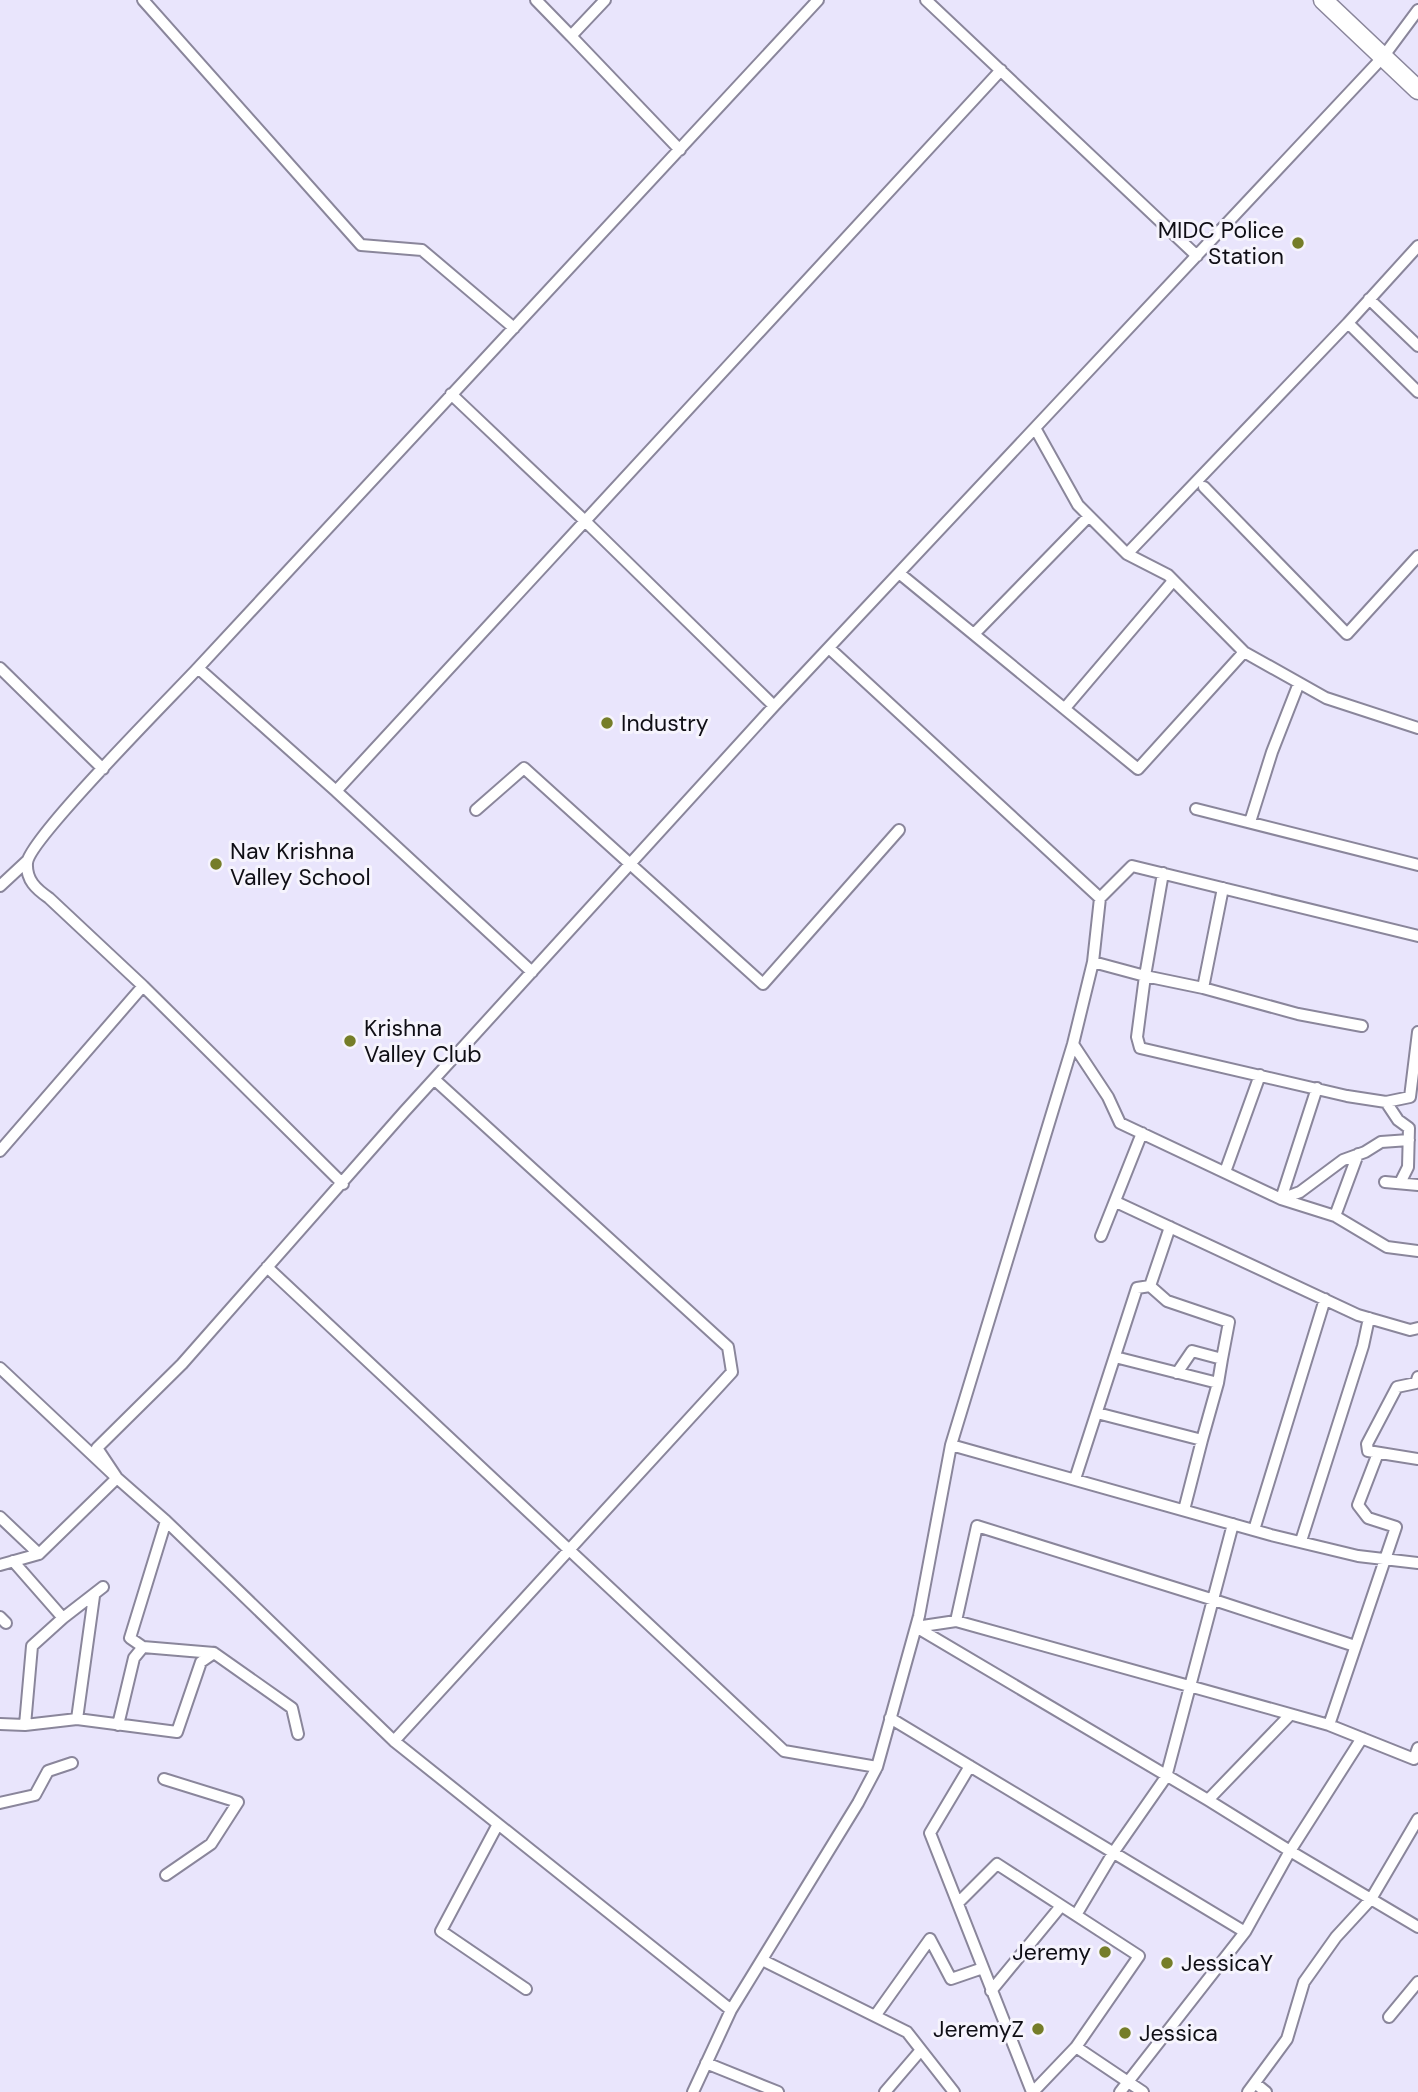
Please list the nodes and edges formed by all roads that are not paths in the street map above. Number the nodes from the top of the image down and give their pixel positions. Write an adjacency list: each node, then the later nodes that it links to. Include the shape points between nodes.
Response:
1 (143, 0): 17 (street, via 361,245 422,250)
2 (536, 0): 8 (street)
3 (605, 0): 8 (street)
4 (818, 0): 12 (street)
5 (926, 0): 10 (street)
6 (1323, 0): 9 (main road)
7 (1418, 10): 9 (street)
8 (571, 36): 12 (street)
9 (1383, 57): 11 (main road); 14 (street)
10 (1001, 70): 14 (street); 24 (street)
11 (1418, 90)
12 (680, 150): 17 (street)
13 (1417, 248): 15 (street)
14 (1196, 256): 21 (street)
15 (1370, 299): 16 (street); 18 (street)
16 (1348, 323): 19 (street); 25 (street)
17 (514, 328): 20 (street)
18 (1418, 346)
19 (1418, 392)
20 (452, 394): 24 (street); 33 (street)
21 (1035, 428): 23 (street, via 1077,505); 27 (street)
22 (1204, 487): 26 (street, via 1347,634)
23 (1088, 516): 25 (street); 29 (street)
24 (585, 521): 35 (street); 39 (street)
25 (1127, 554): 28 (street)
26 (1418, 556)
27 (899, 573): 29 (street); 30 (street)
28 (1174, 581): 31 (street); 36 (street)
29 (974, 634): 36 (street)
30 (829, 648): 35 (street); 50 (street)
31 (1244, 652): 34 (street); 36 (street, via 1139,769)
32 (0, 668): 38 (street)
33 (198, 668): 38 (street); 39 (street)
34 (1299, 683): 37 (street, via 1326,698); 42 (street)
35 (774, 706): 45 (street)
36 (1065, 708)
37 (1418, 728)
38 (103, 769): 44 (street)
39 (336, 791): 53 (street)
40 (1196, 809): 42 (street)
41 (476, 810): 45 (street, via 524,768)
42 (1250, 822): 46 (street)
43 (899, 830): 45 (street, via 763,984)
44 (27, 861): 48 (street); 55 (street, via 34,887)
45 (631, 863): 53 (street)
46 (1418, 865)
47 (1163, 873): 49 (street); 50 (street, via 1132,866); 54 (street)
48 (0, 886)
49 (1223, 888): 51 (street); 56 (street)
50 (1100, 898): 52 (street)
51 (1418, 936)
52 (1093, 962): 54 (street); 59 (street)
53 (532, 972): 62 (street)
54 (1145, 976): 56 (street); 61 (street, via 1137,1037 1140,1048)
55 (143, 986): 67 (street); 72 (street)
56 (1203, 988): 57 (street)
57 (1362, 1026)
58 (1418, 1032): 60 (street)
59 (1073, 1044): 65 (street, via 1120,1123); 93 (street)
60 (1415, 1071): 64 (street, via 1410,1097)
61 (1260, 1075): 63 (street); 69 (street)
62 (434, 1079): 72 (street); 104 (street, via 728,1347 732,1373)
63 (1317, 1088): 64 (street); 74 (street)
64 (1386, 1102): 66 (street, via 1409,1128)
65 (1142, 1133): 69 (street); 75 (street)
66 (1409, 1140): 68 (street, via 1381,1142); 71 (street, via 1408,1167)
67 (0, 1151)
68 (1358, 1154): 74 (street, via 1300,1192); 76 (street)
69 (1226, 1172): 74 (street)
70 (1385, 1181): 71 (street)
71 (1400, 1183): 73 (street)
72 (343, 1184): 80 (street)
73 (1418, 1185)
74 (1281, 1199): 76 (street)
75 (1116, 1202): 77 (street); 78 (street)
76 (1335, 1216): 79 (street, via 1387,1247)
77 (1170, 1227): 81 (street); 82 (street)
78 (1101, 1236)
79 (1418, 1251)
80 (267, 1267): 96 (street, via 182,1364 97,1448); 104 (street)
81 (1150, 1286): 85 (street, via 1137,1287); 86 (street, via 1167,1301 1229,1322)
82 (1325, 1299): 83 (street); 102 (street)
83 (1369, 1318): 84 (street); 103 (street)
84 (1418, 1328)
85 (1115, 1357): 88 (street); 91 (street)
86 (1222, 1359): 88 (street, via 1192,1351); 90 (street)
87 (0, 1368): 96 (street)
88 (1177, 1373): 90 (street)
89 (1418, 1377): 94 (street, via 1416,1383 1397,1387 1367,1444 1368,1451)
90 (1218, 1383): 92 (street)
91 (1097, 1413): 92 (street); 97 (street)
92 (1202, 1440): 98 (street)
93 (951, 1445): 97 (street); 115 (street)
94 (1378, 1453): 95 (street); 106 (street, via 1358,1505 1368,1518 1396,1527)
95 (1418, 1459)
96 (117, 1478): 100 (street); 105 (street)
97 (1075, 1479): 98 (street)
98 (1184, 1510): 101 (street)
99 (0, 1517): 105 (street)
100 (166, 1521): 117 (street, via 130,1637); 129 (street)
101 (1233, 1524): 102 (street); 112 (street)
102 (1254, 1530): 103 (street)
103 (1301, 1541): 106 (street)
104 (569, 1550): 129 (street); 132 (street, via 784,1751)
105 (39, 1554): 107 (street)
106 (1385, 1559): 108 (street); 116 (street)
107 (13, 1561): 109 (street); 113 (street)
108 (1418, 1563)
109 (0, 1565)
110 (103, 1587): 111 (street)
111 (94, 1595): 113 (street); 121 (street)
112 (1213, 1600): 114 (street, via 977,1526); 116 (street); 119 (street)
113 (63, 1618): 126 (street, via 32,1646)
114 (956, 1621): 115 (street); 119 (street)
115 (916, 1627): 122 (street); 134 (street)
116 (1355, 1646): 125 (street)
117 (144, 1647): 118 (street); 124 (street, via 134,1658)
118 (214, 1653): 124 (street, via 201,1662 177,1732); 127 (street, via 292,1708)
119 (1191, 1687): 120 (street); 134 (street)
120 (1290, 1715): 125 (street); 136 (street)
121 (77, 1718): 124 (street); 126 (street)
122 (890, 1718): 132 (street); 133 (street)
123 (0, 1724): 126 (street)
124 (118, 1725)
125 (1329, 1725): 128 (street)
126 (24, 1726)
127 (298, 1734)
128 (1362, 1738): 130 (street); 140 (street)
129 (394, 1741): 139 (street)
130 (1417, 1756)
131 (72, 1763): 137 (street, via 48,1771 34,1795)
132 (877, 1766): 149 (street)
133 (970, 1766): 141 (street); 144 (street, via 930,1833)
134 (1166, 1777): 136 (street); 141 (street)
135 (164, 1779): 142 (street, via 238,1802 211,1844)
136 (1208, 1800): 140 (street)
137 (0, 1803)
138 (1418, 1819): 143 (street)
139 (498, 1824): 152 (street, via 442,1931); 154 (street)
140 (1290, 1851): 143 (street); 148 (street)
141 (1113, 1853): 146 (street); 148 (street)
142 (166, 1875)
143 (1371, 1899): 147 (street); 161 (street, via 1304,1982 1287,2039)
144 (958, 1903): 145 (street, via 997,1864); 150 (street)
145 (1061, 1906): 146 (street); 153 (street)
146 (1076, 1915): 157 (street, via 1139,1956)
147 (1418, 1927)
148 (1245, 1932): 160 (street)
149 (762, 1960): 154 (street); 155 (street)
150 (982, 1968): 153 (street); 155 (street, via 951,1979 929,1939)
151 (1418, 1982): 156 (street)
152 (526, 1989)
153 (991, 1991): 166 (street)
154 (732, 2010): 159 (street)
155 (875, 2016): 158 (street, via 907,2032)
156 (1390, 2017)
157 (1076, 2047): 160 (street); 166 (street)
158 (921, 2050): 164 (street); 165 (street)
159 (706, 2063): 162 (street); 163 (street)
160 (1128, 2082): 167 (street); 168 (street)
161 (1251, 2087): 169 (street)
162 (692, 2092)
163 (778, 2092)
164 (886, 2092)
165 (954, 2092)
166 (1032, 2092)
167 (1120, 2092)
168 (1143, 2092)
169 (1266, 2092)

